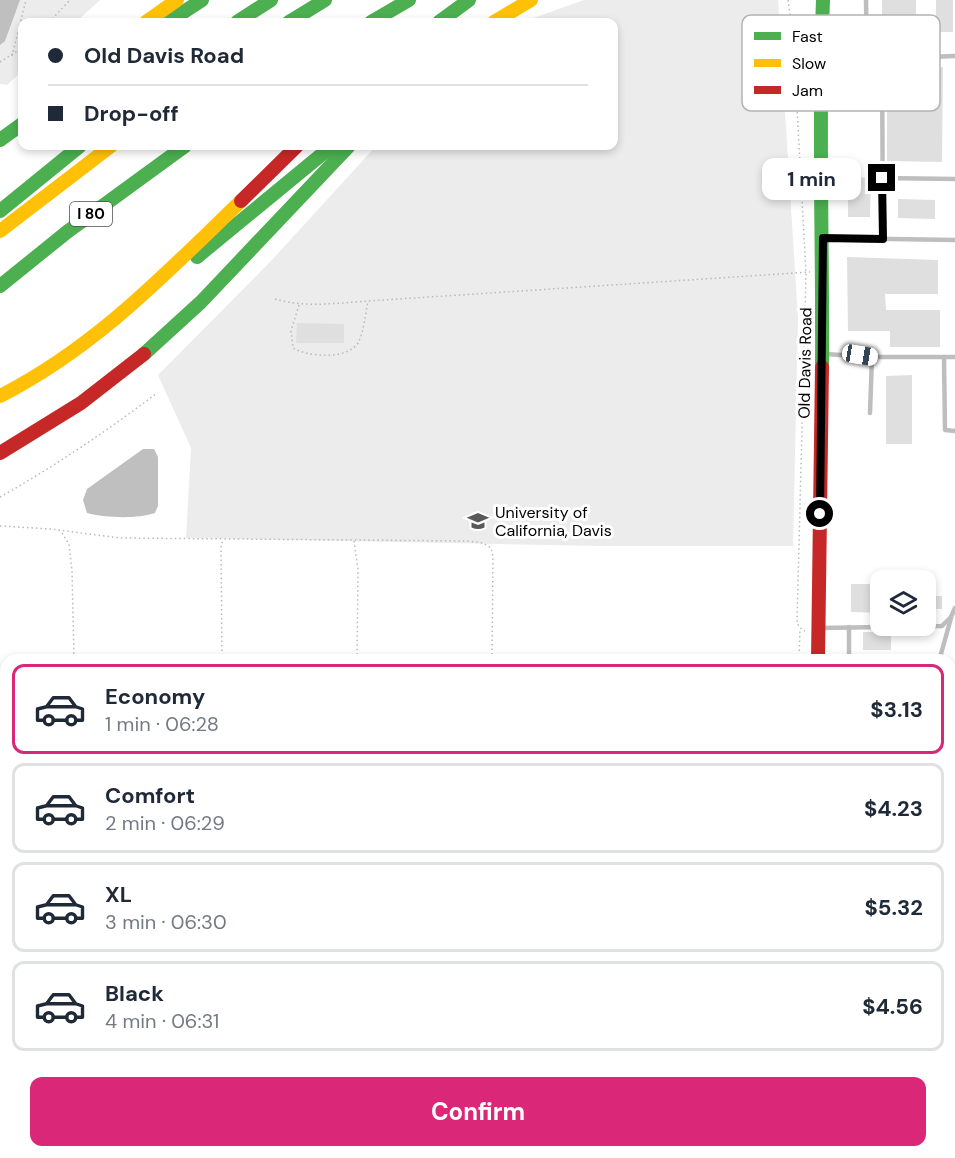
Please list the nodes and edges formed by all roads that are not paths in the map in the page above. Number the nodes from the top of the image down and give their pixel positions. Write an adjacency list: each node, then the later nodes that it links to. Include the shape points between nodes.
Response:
1 (177, 0): 14 (main road)
2 (202, 0): 15 (main road)
3 (271, 0): 16 (main road)
4 (325, 0): 17 (main road)
5 (409, 0): 18 (main road)
6 (469, 0): 19 (main road)
7 (531, 0): 20 (main road)
8 (814, 0): 11 (main road, Old Davis Road)
9 (823, 0): 12 (main road, Old Davis Road)
10 (866, 0): 13 (lane)
11 (815, 15)
12 (822, 15)
13 (866, 15)
14 (152, 18)
15 (174, 18)
16 (243, 18)
17 (296, 18)
18 (378, 18)
19 (444, 18)
20 (502, 18)
21 (955, 56): 22 (lane)
22 (940, 57)
23 (821, 111): 37 (main road, Old Davis Road)
24 (882, 111): 33 (lane)
25 (18, 127): 26 (main road)
26 (0, 140)
27 (75, 150): 35 (main road)
28 (106, 150): 36 (main road, I 80)
29 (180, 150): 41 (main road, I 80)
30 (293, 150): 40 (main road)
31 (327, 150): 40 (main road, via 196,257)
32 (345, 150): 49 (main road, via 162,339 86,399)
33 (882, 178): 34 (lane); 38 (lane)
34 (955, 179)
35 (0, 211)
36 (0, 231)
37 (823, 238): 38 (lane); 42 (main road, Old Davis Road)
38 (883, 239): 39 (lane)
39 (955, 240)
40 (158, 281): 46 (main road, via 92,341)
41 (0, 286)
42 (822, 354): 43 (lane); 53 (main road, Old Davis Road)
43 (872, 357): 44 (lane); 47 (lane)
44 (944, 357): 45 (lane); 48 (lane, via 945,430)
45 (955, 357)
46 (0, 396)
47 (870, 413)
48 (955, 431)
49 (0, 453)
50 (955, 608): 51 (lane)
51 (951, 617): 52 (lane, via 942,626); 56 (lane)
52 (849, 627): 53 (lane); 55 (lane)
53 (818, 630): 54 (main road, Old Davis Road)
54 (818, 654)
55 (849, 654)
56 (941, 654)

